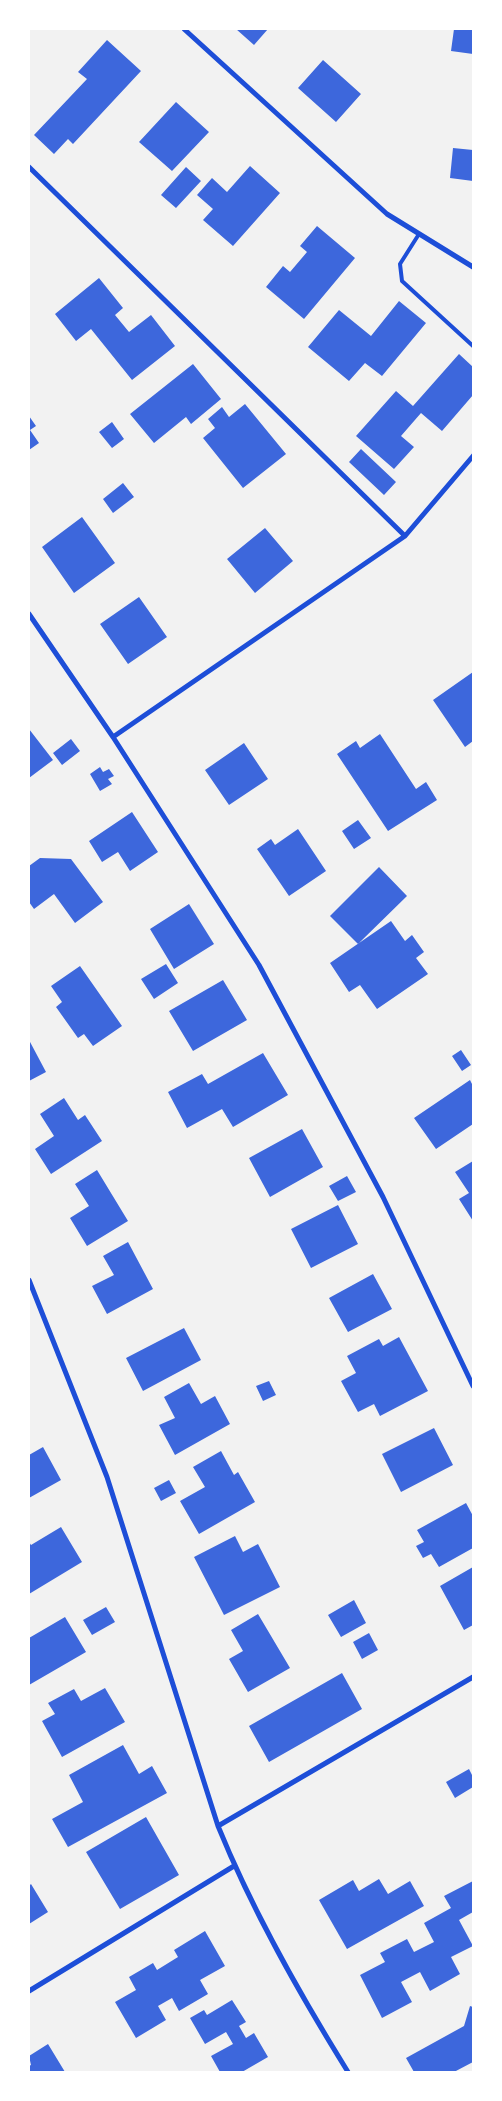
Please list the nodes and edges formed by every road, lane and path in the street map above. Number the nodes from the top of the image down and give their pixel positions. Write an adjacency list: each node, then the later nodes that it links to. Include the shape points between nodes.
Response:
1 (184, 29): 3 (street, via 387,214)
2 (29, 167): 7 (street)
3 (419, 234): 4 (street); 5 (lane, via 400,264 402,282)
4 (473, 267)
5 (473, 346)
6 (473, 456): 7 (street)
7 (405, 536): 9 (street)
8 (29, 614): 9 (street)
9 (113, 737): 11 (street, via 258,965 383,1197)
10 (29, 1280): 13 (street, via 107,1477)
11 (473, 1386)
12 (473, 1677): 13 (street)
13 (218, 1826): 14 (street)
14 (234, 1866): 15 (street); 16 (street, via 302,1998)
15 (29, 1991)
16 (348, 2072)

